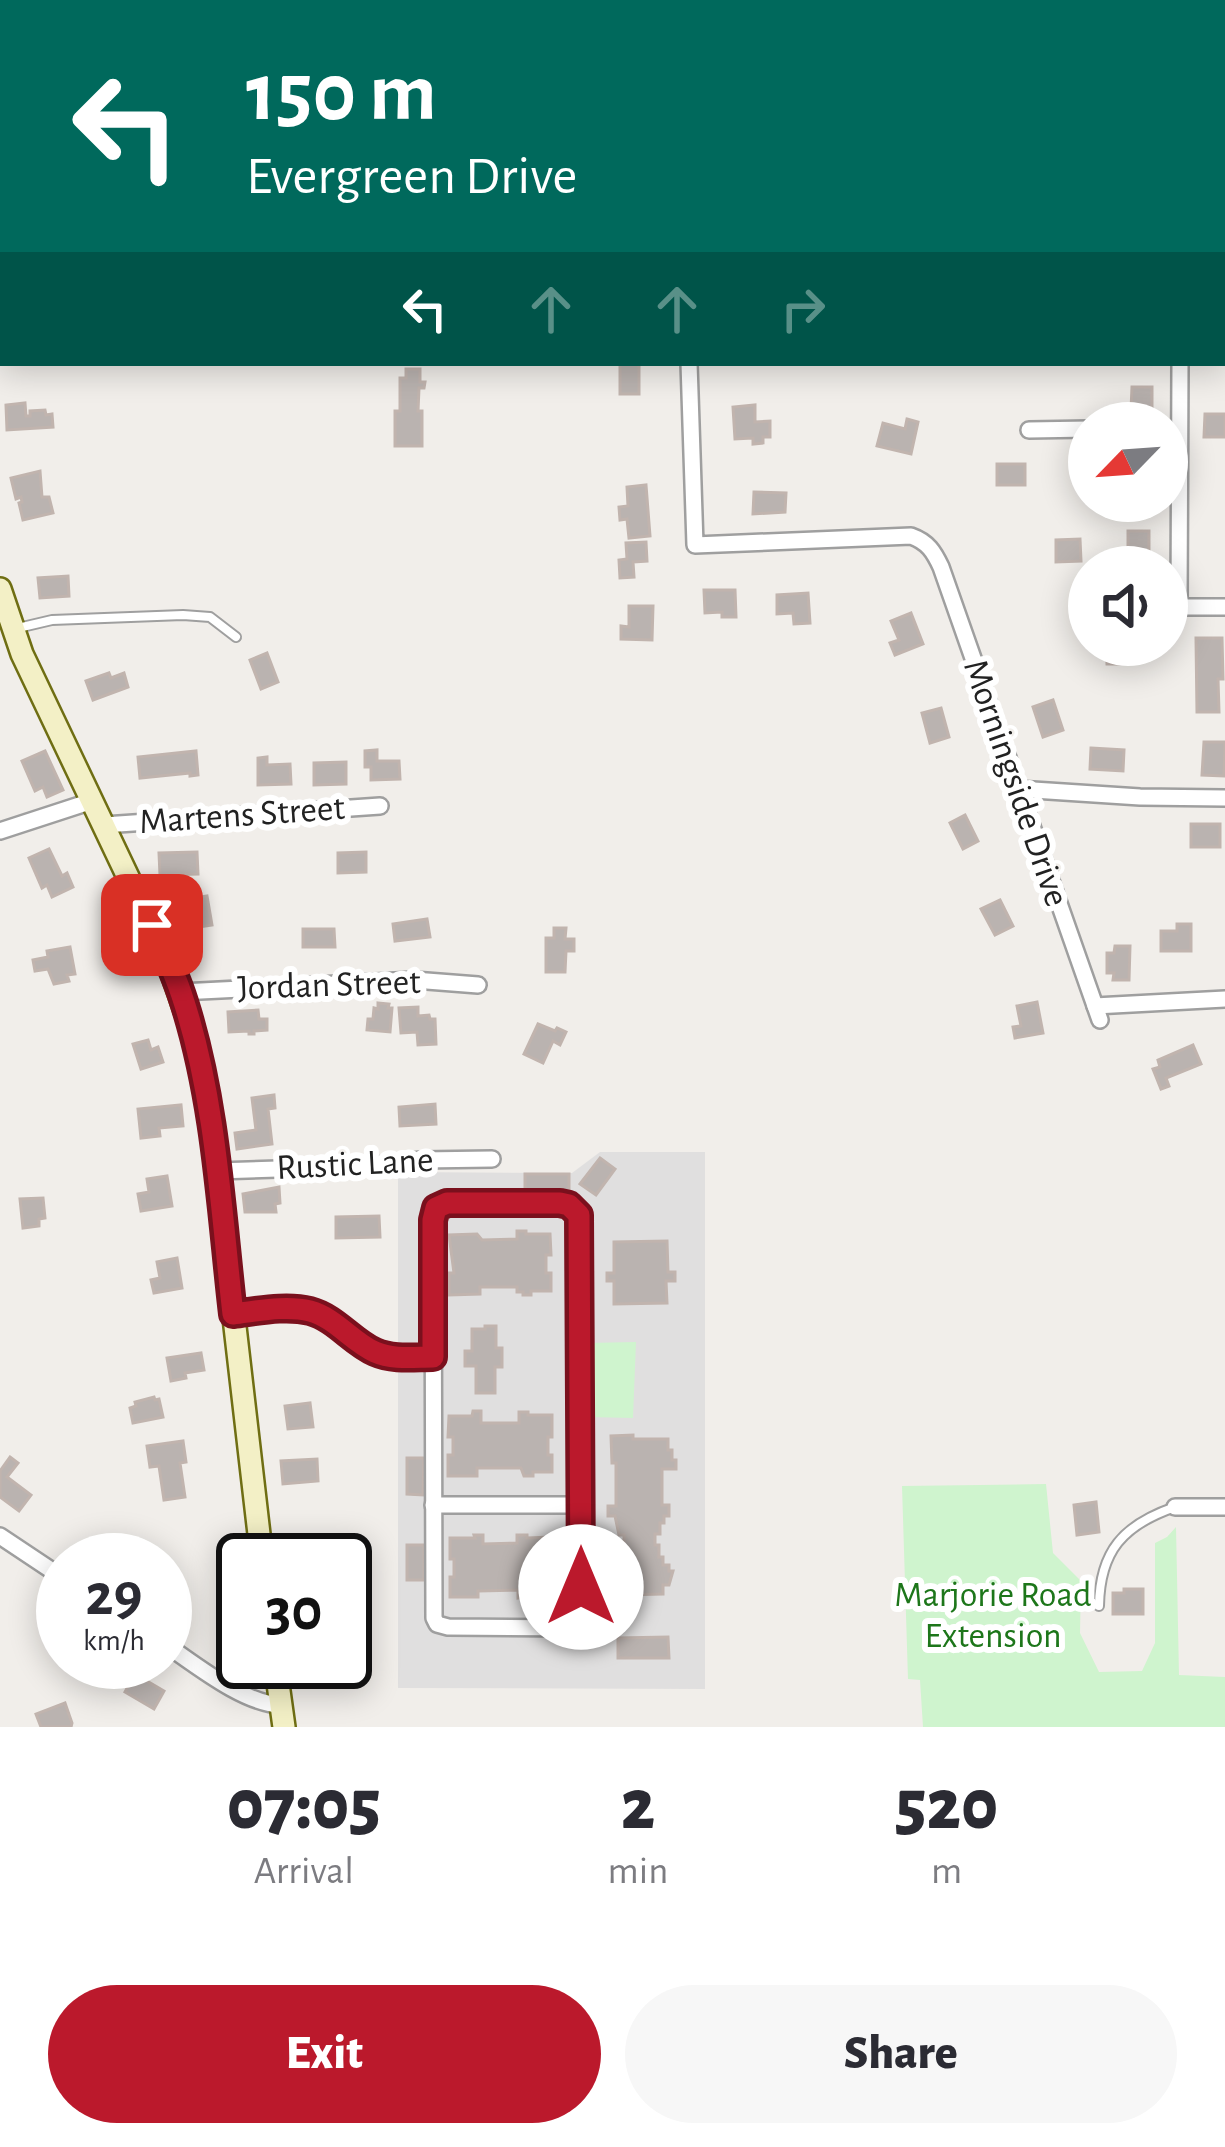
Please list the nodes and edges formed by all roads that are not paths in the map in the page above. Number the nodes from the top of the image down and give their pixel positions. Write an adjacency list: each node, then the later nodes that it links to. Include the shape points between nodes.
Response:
1 (688, 366): 11 (street, Morningside Drive, via 695,545 921,539 941,567)
2 (1180, 366): 3 (street)
3 (1176, 402)
4 (1068, 429): 5 (street)
5 (1029, 430)
6 (0, 589): 9 (street)
7 (1188, 606): 8 (street)
8 (1225, 607)
9 (13, 630): 10 (lane, via 52,620 183,615 210,617); 13 (street)
10 (236, 637)
11 (1018, 789): 12 (street); 19 (street, Morningside Drive, via 1097,1013)
12 (1225, 798)
13 (92, 801): 15 (street); 16 (street)
14 (380, 806): 15 (street, Martens Street)
15 (104, 825): 18 (street)
16 (0, 831)
17 (478, 985): 18 (street, Jordan Street, via 415,980)
18 (181, 992): 21 (street)
19 (1225, 999)
20 (492, 1159): 21 (street, Rustic Lane)
21 (217, 1171): 22 (street)
22 (233, 1314): 23 (street, via 310,1311 377,1353); 28 (street)
23 (433, 1357): 24 (street); 25 (street, via 436,1208 574,1208 581,1224)
24 (433, 1505): 25 (street); 25 (street, via 437,1624 581,1628)
25 (581, 1505)
26 (1175, 1507): 27 (street); 31 (lane, via 1145,1517 1117,1544)
27 (1225, 1508)
28 (259, 1533)
29 (0, 1536): 30 (street)
30 (36, 1560)
31 (1099, 1606)
32 (192, 1661): 33 (street)
33 (283, 1716)

